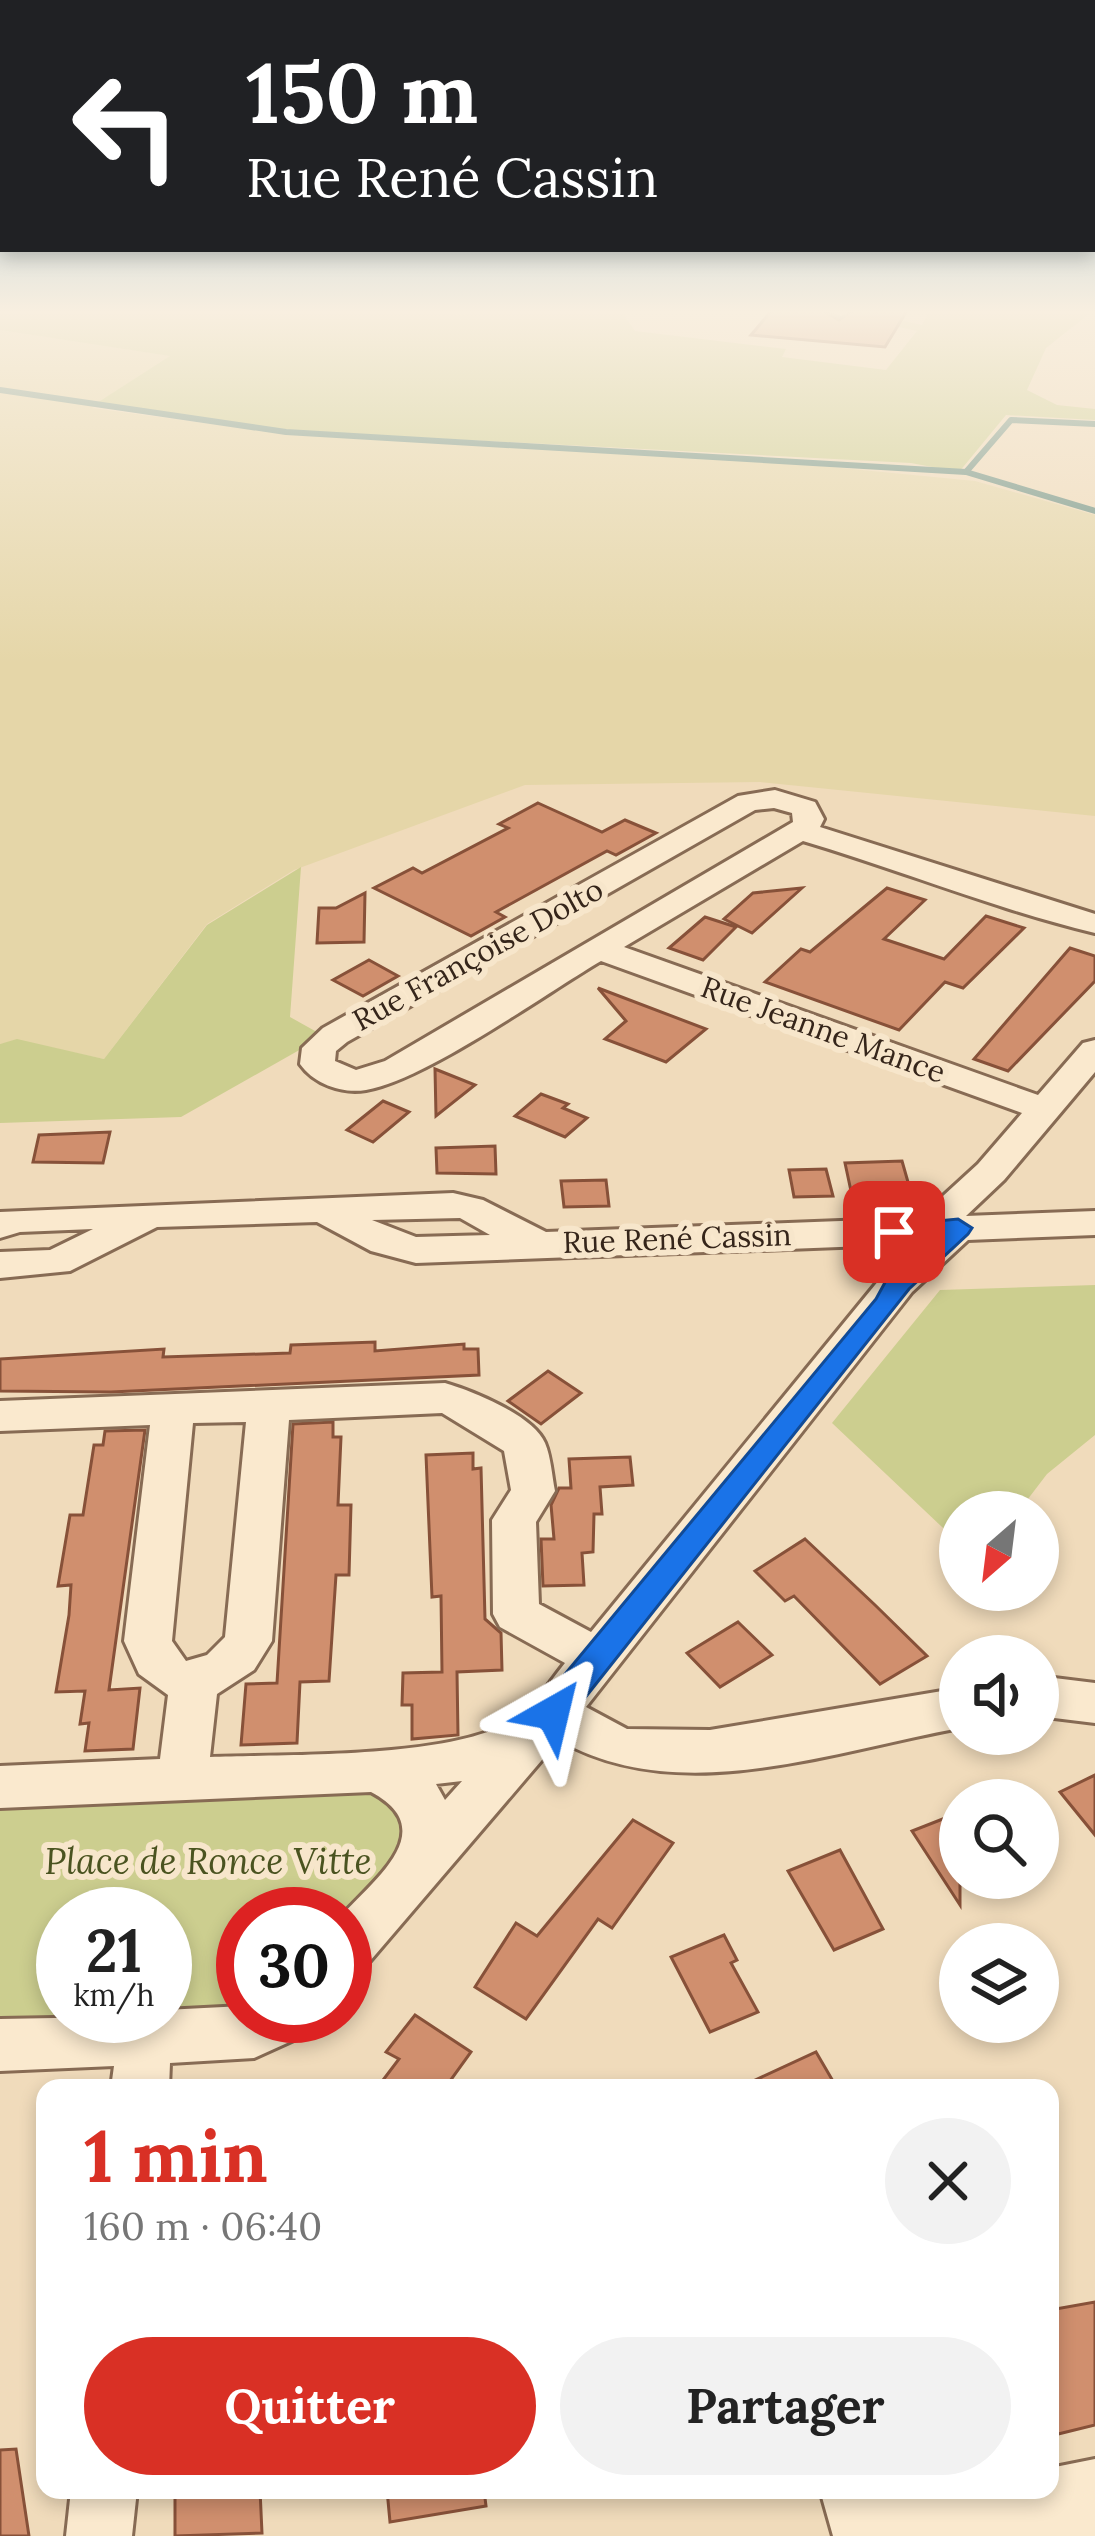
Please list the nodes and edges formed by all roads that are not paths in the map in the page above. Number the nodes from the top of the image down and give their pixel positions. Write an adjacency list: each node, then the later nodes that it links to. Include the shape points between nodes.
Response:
1 (801, 831): 2 (street); 3 (street, Rue Françoise Dolto); 3 (street, Rue Françoise Dolto, via 809,815 800,805 748,802 335,1035 319,1048 317,1064 346,1080 383,1075)
2 (1095, 924)
3 (599, 949): 5 (street, Rue Jeanne Mance)
4 (1095, 1050): 5 (street)
5 (1047, 1111): 6 (street)
6 (991, 1172): 9 (street); 11 (street)
7 (151, 1216): 10 (street, Rue René Cassin); 12 (street, Rue René Cassin, via 326,1211 416,1250); 13 (street, Rue René Cassin, via 56,1262)
8 (1095, 1223): 9 (street, Rue René Cassin)
9 (1002, 1225): 11 (street, Rue René Cassin)
10 (0, 1226)
11 (943, 1229): 12 (street, Rue René Cassin); 14 (street)
12 (827, 1234): 14 (street, via 858,1243)
13 (0, 1265)
14 (895, 1277): 18 (street, via 887,1304)
15 (269, 1406): 16 (street); 18 (street, via 446,1398 524,1444 532,1491 514,1520 516,1614); 19 (street, via 248,1641 231,1666)
16 (173, 1409): 17 (street); 19 (street, via 148,1641 162,1670)
17 (0, 1416)
18 (595, 1656): 23 (street)
19 (194, 1684): 25 (street)
20 (1059, 1699): 21 (street)
21 (1095, 1703)
22 (939, 1711): 23 (street, via 653,1752 625,1749)
23 (553, 1713): 24 (street, via 482,1758); 27 (street)
24 (371, 1771): 25 (street); 27 (street, via 401,1779 424,1804 429,1835)
25 (184, 1779): 26 (street)
26 (0, 1787)
27 (418, 1867): 28 (street)
28 (372, 1921)
29 (216, 2043): 31 (street)
30 (0, 2044): 31 (street)
31 (142, 2064)
32 (103, 2499): 35 (street)
33 (856, 2499): 36 (street)
34 (1086, 2508): 36 (street)
35 (100, 2536)
36 (866, 2536)

